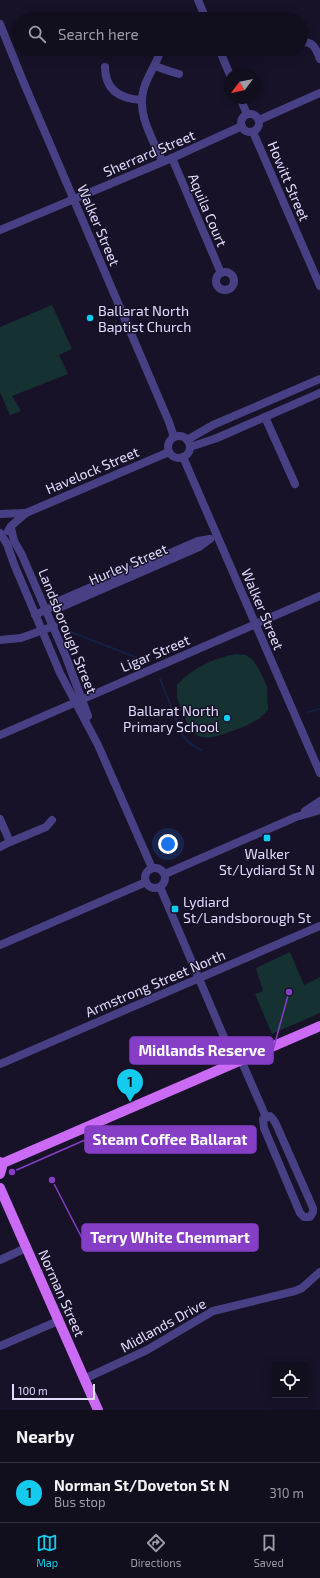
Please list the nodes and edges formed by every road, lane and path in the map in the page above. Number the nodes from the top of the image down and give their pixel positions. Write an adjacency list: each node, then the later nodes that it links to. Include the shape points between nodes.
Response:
1 (198, 0): 2 (street)
2 (203, 12)
3 (0, 24): 5 (street, Walker Street)
4 (308, 42): 9 (street, via 313,45)
5 (12, 52)
6 (14, 56): 23 (street, Walker Street)
7 (159, 56): 10 (street)
8 (222, 56): 12 (street)
9 (320, 59)
10 (156, 66): 13 (street); 15 (street, via 147,80)
11 (105, 67): 15 (street, via 106,81 113,90 126,98)
12 (227, 68)
13 (179, 74)
14 (320, 94): 18 (street)
15 (142, 100): 22 (street, via 145,119)
16 (243, 104): 17 (street)
17 (247, 114): 18 (street, via 254,114); 19 (street, via 242,120)
18 (259, 120): 20 (street, via 259,127)
19 (242, 126): 20 (street, via 246,131); 21 (street, Sherrard Street)
20 (253, 132): 26 (street, Howitt Street)
21 (172, 158): 22 (street, Sherrard Street); 25 (street, Aquila Court)
22 (162, 161): 23 (street, Sherrard Street)
23 (74, 199): 24 (street, Sherrard Street); 31 (street, Walker Street)
24 (0, 230)
25 (221, 273)
26 (318, 274): 27 (street, Howitt Street)
27 (320, 286)
28 (320, 379): 32 (street, via 213,425)
29 (320, 393): 30 (street)
30 (266, 417): 32 (street, via 217,438); 35 (street)
31 (174, 437): 32 (street, via 181,436); 33 (street, via 168,445)
32 (189, 443): 34 (street, via 188,453)
33 (169, 452): 34 (street, via 173,457); 37 (street, Havelock Street)
34 (183, 457): 40 (street, Walker Street)
35 (295, 484)
36 (2, 513): 37 (street, Havelock Street); 38 (street, Landsborough Street, via 10,518)
37 (26, 513): 38 (street, Havelock Street)
38 (11, 527): 39 (street, Havelock Street); 42 (street, Landsborough Street, via 14,541)
39 (0, 533): 43 (street, Landsborough Street, via 7,544)
40 (214, 537): 42 (street, Hurley Street, via 198,541 59,601); 44 (street, Walker Street)
41 (320, 596): 44 (street, Ligar Street)
42 (50, 608): 43 (street, Hurley Street); 45 (street, Landsborough Street)
43 (35, 615): 46 (street, Landsborough Street)
44 (255, 624): 48 (street, Ligar Street); 50 (street, Walker Street)
45 (54, 626): 46 (street); 48 (street, Landsborough Street)
46 (42, 630): 47 (street, via 15,640); 48 (street, Landsborough Street, via 60,673)
47 (0, 640)
48 (79, 701): 49 (street, Ligar Street); 58 (street, Landsborough Street)
49 (0, 735)
50 (319, 773)
51 (320, 801): 53 (street)
52 (320, 810): 53 (street)
53 (296, 817): 59 (street)
54 (0, 819): 56 (street)
55 (52, 820): 56 (street, via 46,827)
56 (10, 842): 57 (street)
57 (0, 847)
58 (152, 868): 59 (street, via 159,868); 60 (street, via 146,874)
59 (165, 874): 61 (street, via 165,882)
60 (146, 882): 61 (street, via 152,888); 63 (street)
61 (160, 887): 64 (street)
62 (320, 926): 64 (street, Armstrong Street North)
63 (0, 945)
64 (198, 978): 66 (street); 67 (street, Armstrong Street North)
65 (320, 1026): 66 (main road)
66 (238, 1061): 68 (street); 69 (main road)
67 (0, 1064)
68 (266, 1117): 68 (street, via 274,1119 292,1159 313,1208 310,1217 302,1216 297,1206 264,1128 262,1121)
69 (0, 1167)
70 (0, 1188): 71 (main road, Norman Street)
71 (26, 1248): 72 (street); 74 (main road, Norman Street)
72 (0, 1260)
73 (320, 1272): 76 (street, Midlands Drive, via 295,1291 213,1311 147,1350)
74 (58, 1321): 75 (street); 76 (main road, Norman Street)
75 (0, 1346)
76 (84, 1379): 77 (main road, Norman Street)
77 (98, 1410)

